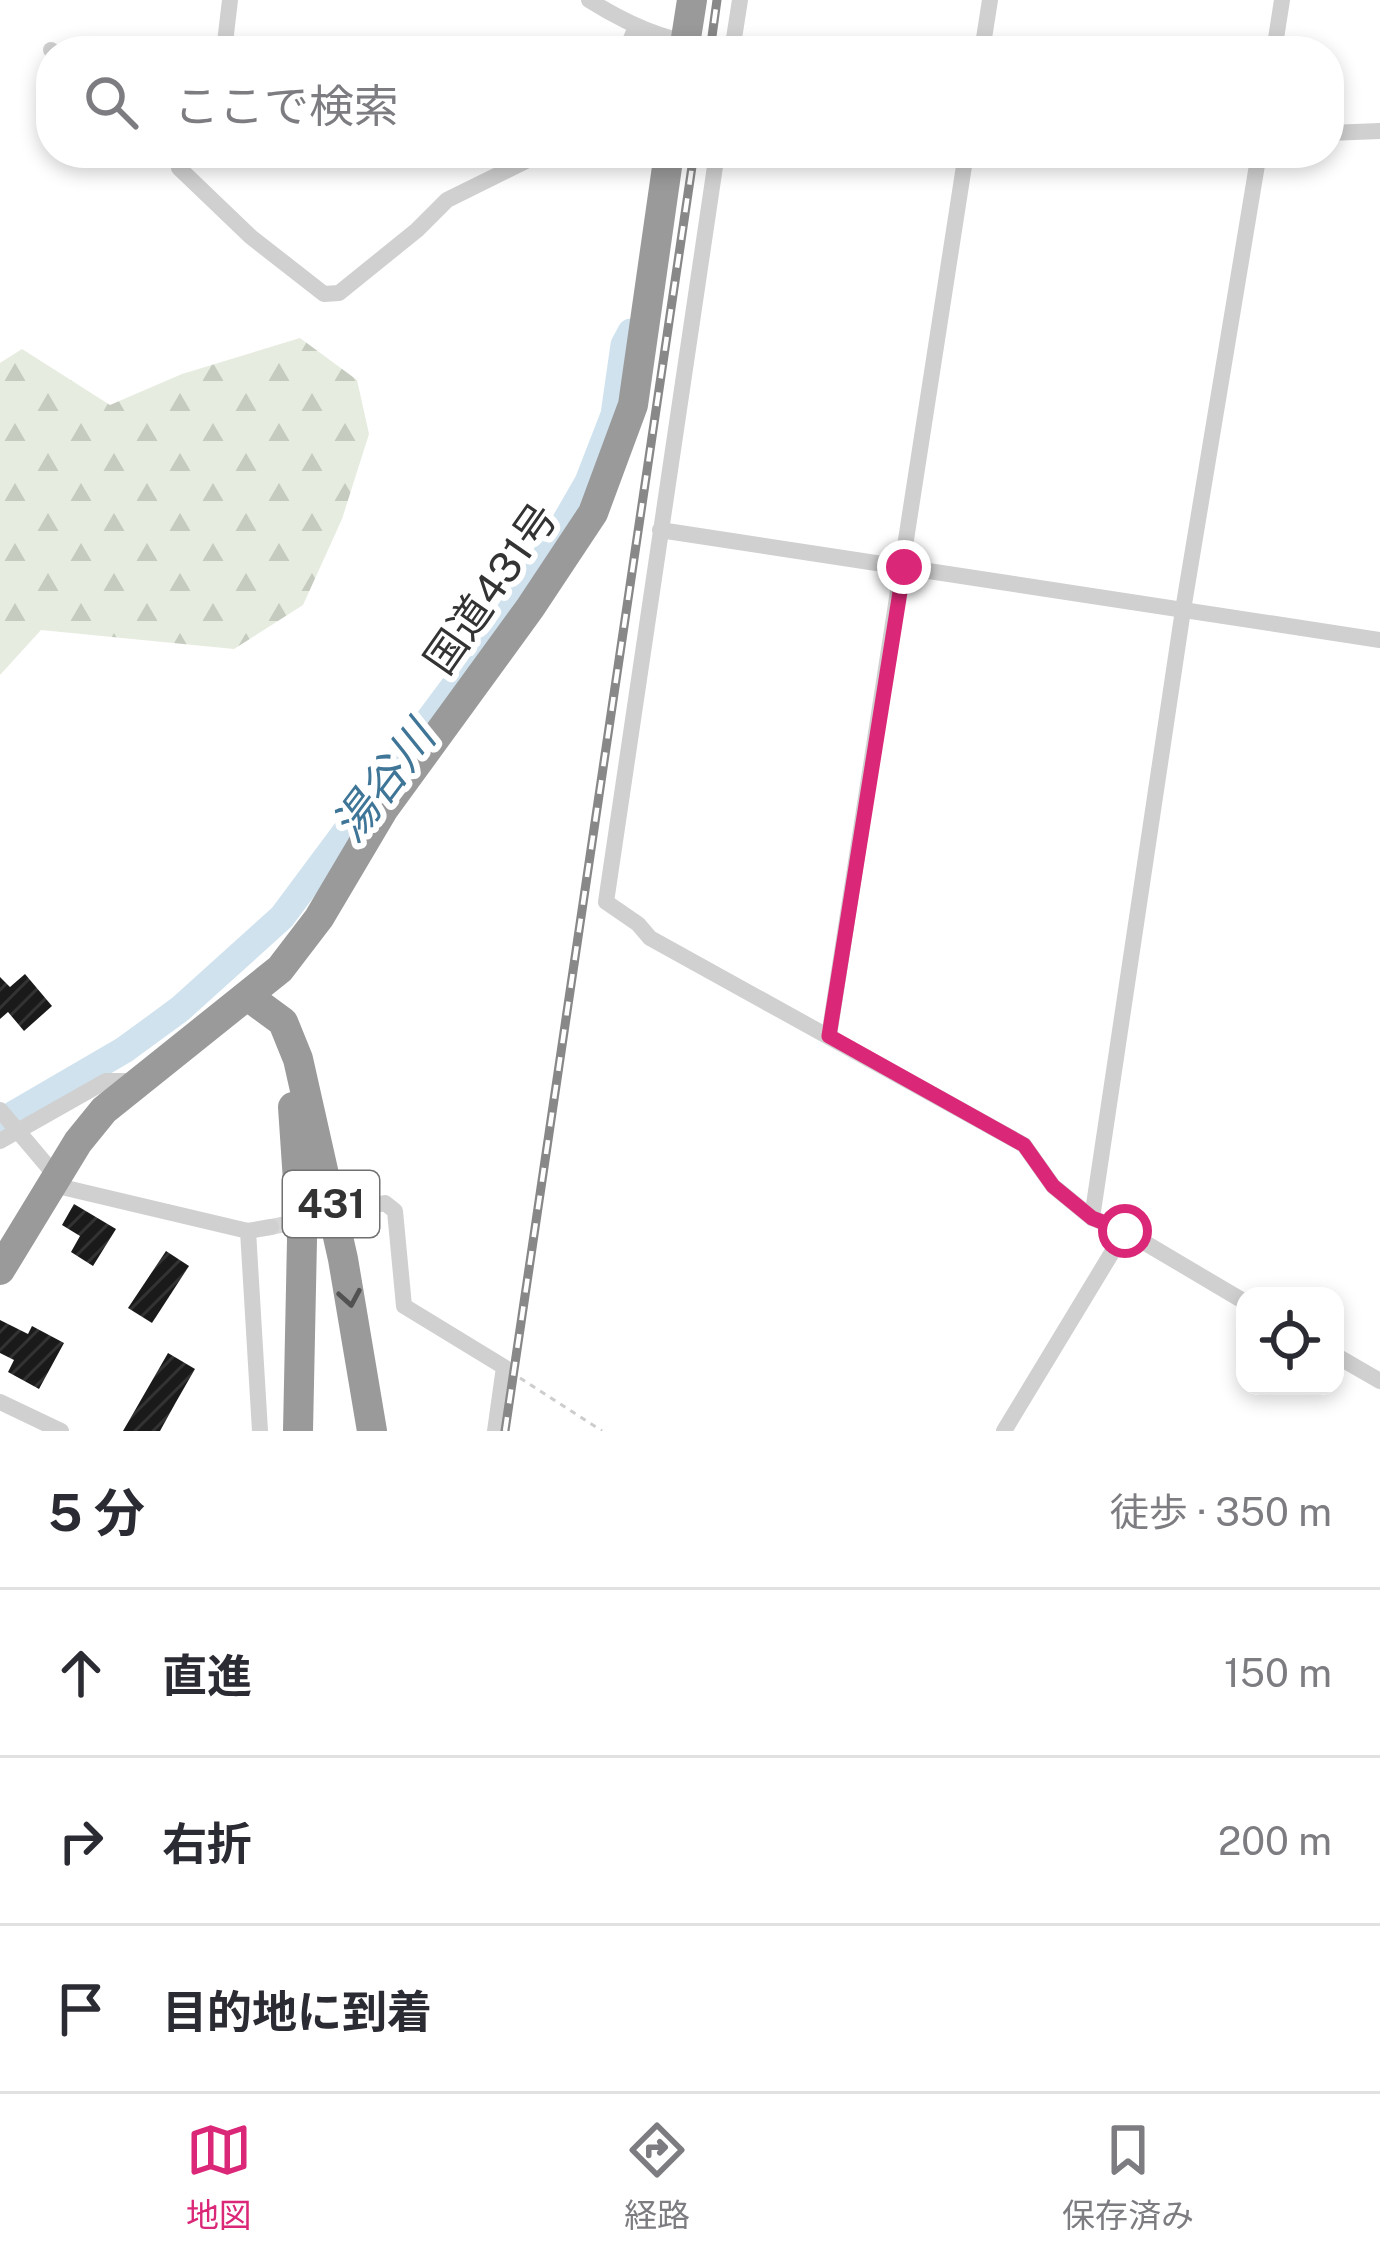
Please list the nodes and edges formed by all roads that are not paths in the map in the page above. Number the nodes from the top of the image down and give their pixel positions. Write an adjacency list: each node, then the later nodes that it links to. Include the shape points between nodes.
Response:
1 (230, 0): 8 (street)
2 (589, 0): 7 (street)
3 (692, 0): 11 (highway)
4 (740, 0): 12 (street)
5 (990, 0): 13 (street)
6 (1282, 0): 14 (street)
7 (635, 29): 9 (street); 10 (street)
8 (226, 36)
9 (632, 36)
10 (655, 36)
11 (686, 36)
12 (736, 36)
13 (984, 36)
14 (1276, 36)
15 (1380, 131): 16 (street)
16 (1344, 132)
17 (179, 168): 18 (street, via 324,294 338,293 447,200)
18 (512, 168)
19 (667, 168): 27 (highway, 国道431号, via 633,405 593,513 383,811 319,918)
20 (715, 168): 23 (street)
21 (964, 168): 24 (street)
22 (1257, 168): 25 (street)
23 (660, 530): 24 (street); 28 (street, via 606,902 650,938)
24 (904, 567): 25 (street); 28 (street)
25 (1184, 610): 26 (street); 34 (street)
26 (1380, 640)
27 (249, 997): 29 (highway, 国道431号); 45 (highway, 431, via 286,1070 299,1154); 46 (highway, 431, one-way to 46, via 283,1022 298,1059)
28 (829, 1036): 34 (street, via 1024,1145 1053,1186)
29 (137, 1081): 31 (street, via 106,1081); 32 (highway, 国道431号, via 104,1110)
30 (0, 1110): 31 (street)
31 (9, 1136): 32 (street)
32 (55, 1178): 36 (street, via 66,1188); 38 (highway, 国道431号)
33 (367, 1207): 47 (street, via 385,1203 395,1211 404,1306 504,1367)
34 (1092, 1218): 37 (street)
35 (272, 1227): 36 (street)
36 (248, 1231): 44 (street)
37 (1125, 1231): 39 (street); 48 (street)
38 (0, 1270)
39 (1236, 1296)
40 (1344, 1359): 41 (street)
41 (1380, 1381)
42 (0, 1402): 43 (street)
43 (61, 1431)
44 (260, 1431)
45 (298, 1431)
46 (372, 1431)
47 (495, 1431)
48 (1004, 1431)

